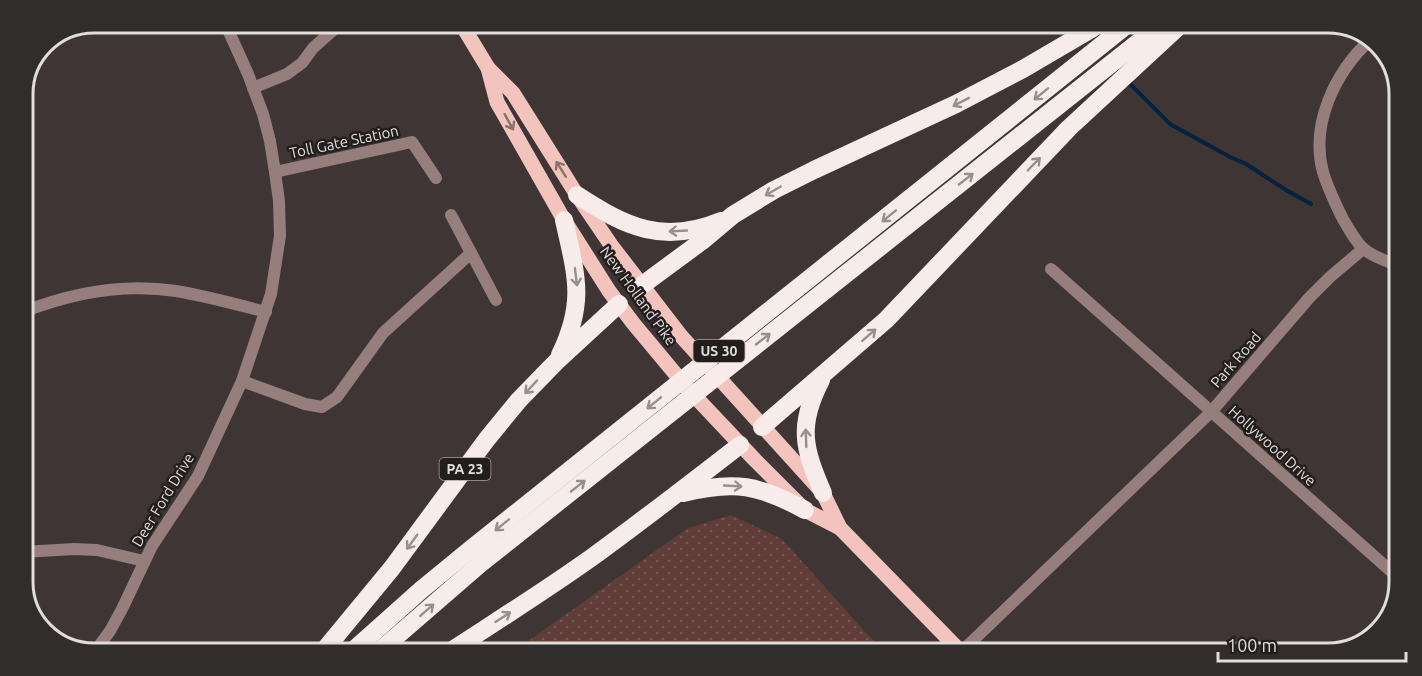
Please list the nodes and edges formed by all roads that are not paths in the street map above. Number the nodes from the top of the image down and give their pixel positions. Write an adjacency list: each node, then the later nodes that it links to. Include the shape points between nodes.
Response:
1 (229, 33): 10 (street, Deer Ford Drive)
2 (330, 33): 10 (street, via 287,74)
3 (467, 33): 9 (main road, New Holland Pike)
4 (1117, 33): 41 (highway, US 30, one-way to 41, via 471,549)
5 (1149, 33): 42 (highway, US 30, one-way to 5, via 480,564)
6 (1172, 33): 27 (highway, one-way to 6, via 886,320 1069,128)
7 (1080, 37): 15 (highway, one-way to 15, via 956,104 794,180)
8 (1365, 46): 17 (street, via 1336,83 1323,119 1320,142 1323,172 1331,196)
9 (488, 68): 13 (main road, New Holland Pike, one-way to 9, via 513,93); 16 (main road, New Holland Pike, one-way to 16, via 498,102)
10 (253, 88): 11 (street, Deer Ford Drive, via 263,114)
11 (275, 172): 12 (street, Toll Gate Station, via 412,142); 25 (street, Deer Ford Drive, via 280,236)
12 (436, 178)
13 (577, 195): 15 (highway, one-way to 13, via 687,230 654,231 614,218); 21 (main road, New Holland Pike)
14 (451, 215): 18 (street)
15 (734, 215): 21 (highway)
16 (564, 220): 23 (main road, New Holland Pike); 26 (highway, one-way to 26, via 577,295 571,330)
17 (1362, 249): 19 (street); 29 (street, Park Road, via 1309,298)
18 (471, 253): 22 (street); 28 (street, via 383,333 337,397 322,407)
19 (1389, 261)
20 (1051, 269): 29 (street, Hollywood Drive)
21 (641, 286): 23 (main road, PA 23); 30 (main road, New Holland Pike)
22 (496, 300)
23 (619, 304): 26 (highway, PA 23); 31 (main road, New Holland Pike, via 658,355)
24 (33, 308): 25 (street, via 73,295 136,289 183,292)
25 (266, 312): 28 (street, Deer Ford Drive)
26 (556, 362): 40 (highway, PA 23, one-way to 40, via 497,426 392,568)
27 (825, 373): 30 (highway); 32 (highway, one-way to 27, via 808,456 806,437 809,408)
28 (242, 381): 37 (street, Deer Ford Drive, via 198,476)
29 (1211, 412): 38 (street, Hollywood Drive); 45 (street, Park Road)
30 (762, 427): 31 (main road); 32 (main road, New Holland Pike)
31 (740, 445): 33 (highway); 34 (main road, New Holland Pike)
32 (823, 494): 35 (main road, New Holland Pike)
33 (676, 495): 34 (highway, one-way to 34, via 710,487 741,486 775,494); 43 (highway, one-way to 33, via 537,595)
34 (805, 510): 35 (main road, New Holland Pike)
35 (840, 528): 44 (main road, New Holland Pike)
36 (33, 551): 37 (street, Deer Ford Drive, via 97,550)
37 (144, 561): 39 (street, Deer Ford Drive)
38 (1389, 569)
39 (101, 643)
40 (330, 643)
41 (362, 643)
42 (389, 643)
43 (462, 643)
44 (953, 643)
45 (969, 643)

